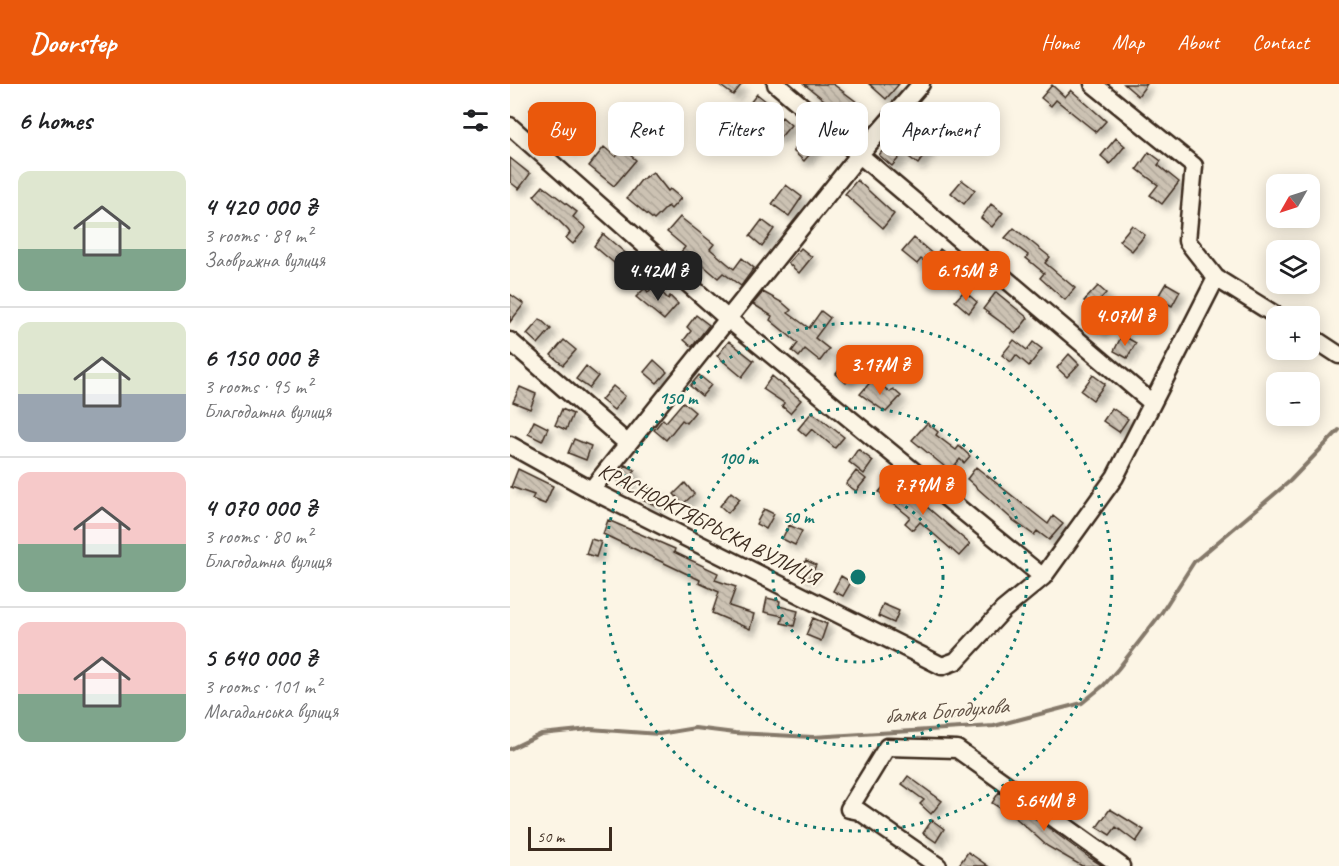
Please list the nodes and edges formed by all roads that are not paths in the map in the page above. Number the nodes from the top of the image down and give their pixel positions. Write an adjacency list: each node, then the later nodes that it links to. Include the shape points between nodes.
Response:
1 (776, 84): 4 (street)
2 (921, 84): 6 (street)
3 (1093, 84): 9 (street, via 1194,166 1187,241)
4 (797, 102)
5 (510, 126): 11 (street)
6 (868, 145)
7 (858, 156): 11 (street)
8 (860, 156): 15 (street)
9 (1216, 278): 10 (street); 15 (street, КРАСНООКТЯБРЬСКА ВУЛИЦЯ)
10 (1266, 309)
11 (728, 319): 16 (street); 19 (street)
12 (510, 341): 16 (street)
13 (1320, 343): 14 (street)
14 (1339, 355)
15 (1151, 402): 19 (street, КРАСНООКТЯБРЬСКА ВУЛИЦЯ, via 1115,477)
16 (628, 444): 18 (street)
17 (510, 445): 18 (street, КРАСНООКТЯБРЬСКА ВУЛИЦЯ)
18 (591, 490): 19 (street, КРАСНООКТЯБРЬСКА ВУЛИЦЯ, via 942,666 956,661 1003,610)
19 (1043, 577)
20 (938, 866): 21 (street, via 849,808 887,747 957,749)
21 (1121, 866)

